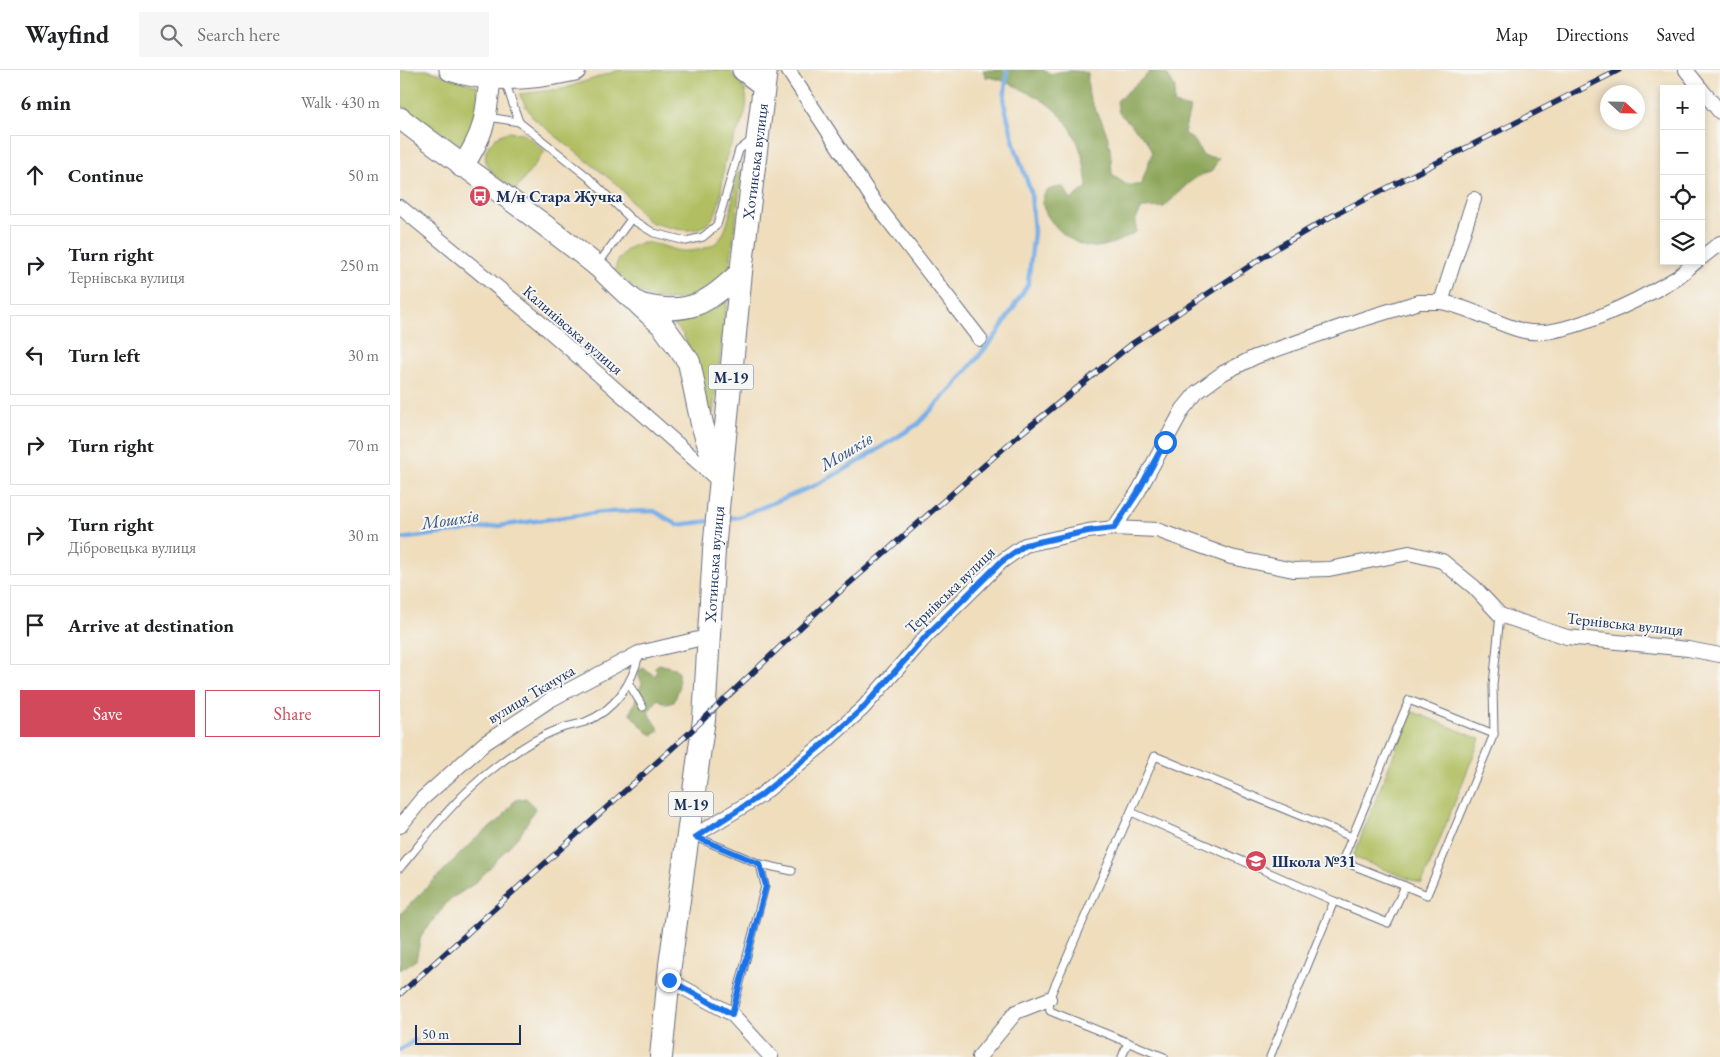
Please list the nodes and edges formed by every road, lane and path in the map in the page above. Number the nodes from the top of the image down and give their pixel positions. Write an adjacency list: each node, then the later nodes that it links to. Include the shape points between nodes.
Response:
1 (450, 70): 6 (main road)
2 (575, 70): 6 (main road, via 548,76)
3 (743, 70): 7 (main road)
4 (788, 70): 26 (street, via 876,204)
5 (1686, 70): 8 (street)
6 (497, 78): 11 (main road); 13 (lane)
7 (765, 78): 14 (highway, Хотинська вулиця / М-19)
8 (1698, 85)
9 (1705, 94): 10 (street)
10 (1720, 112)
11 (486, 117): 13 (lane); 15 (main road, via 478,143)
12 (400, 118): 15 (main road)
13 (519, 122): 18 (lane, via 588,177)
14 (758, 135): 18 (lane, via 740,150 717,225 703,237 686,242 654,234); 23 (highway, Хотинська вулиця / М-19)
15 (462, 167): 22 (main road)
16 (1474, 199): 24 (street)
17 (400, 207): 27 (street, Калинівська вулиця, via 536,319)
18 (631, 219): 22 (lane)
19 (1720, 243): 20 (street)
20 (1705, 255)
21 (1692, 265): 24 (street, via 1674,280 1617,308 1576,326 1548,333 1524,331 1458,304)
22 (596, 266): 25 (main road)
23 (741, 272): 25 (main road, via 713,296 690,308); 27 (highway, Хотинська вулиця / М-19)
24 (1441, 302): 28 (street, via 1419,302 1360,320 1255,357 1223,373 1197,392 1183,409 1138,492)
25 (640, 305): 27 (highway, via 663,326 689,362)
26 (980, 339)
27 (720, 491): 30 (highway, Хотинська вулиця / М-19)
28 (1114, 528): 29 (street, Тернівська вулиця, via 1157,530 1231,557 1293,570 1329,569 1409,553 1426,556 1442,561 1474,587); 39 (street, Тернівська вулиця, via 1025,545 1001,562 928,634 843,727 760,796)
29 (1500, 616): 32 (street, Тернівська вулиця, via 1567,637 1688,649); 35 (lane, via 1493,685)
30 (707, 637): 31 (street, вулиця Ткачука); 39 (highway, Хотинська вулиця / М-19, via 704,719)
31 (639, 653): 33 (lane); 37 (street, вулиця Ткачука, via 550,700 485,742 422,799)
32 (1720, 656)
33 (629, 684): 34 (lane); 41 (lane, via 607,709 586,722 558,729 526,745 492,769 447,812)
34 (643, 708)
35 (1494, 734): 38 (lane, via 1409,700); 43 (lane, via 1427,894)
36 (1131, 812): 38 (lane, via 1156,756); 44 (lane); 46 (lane)
37 (400, 826)
38 (1352, 837): 43 (lane, via 1342,861)
39 (691, 839): 40 (lane); 45 (highway, Хотинська вулиця / М-19)
40 (760, 864): 42 (lane); 47 (lane, via 766,886)
41 (400, 868)
42 (792, 871)
43 (1405, 886): 44 (lane, via 1388,923)
44 (1334, 901): 54 (lane)
45 (669, 980): 47 (street); 49 (highway, Хотинська вулиця / М-19)
46 (1049, 999): 48 (lane, via 1050,1011); 51 (street, via 1016,1012)
47 (732, 1014): 50 (street)
48 (1128, 1042): 52 (lane); 53 (lane)
49 (661, 1057)
50 (771, 1057)
51 (979, 1057)
52 (1122, 1057)
53 (1164, 1057)
54 (1270, 1057)

